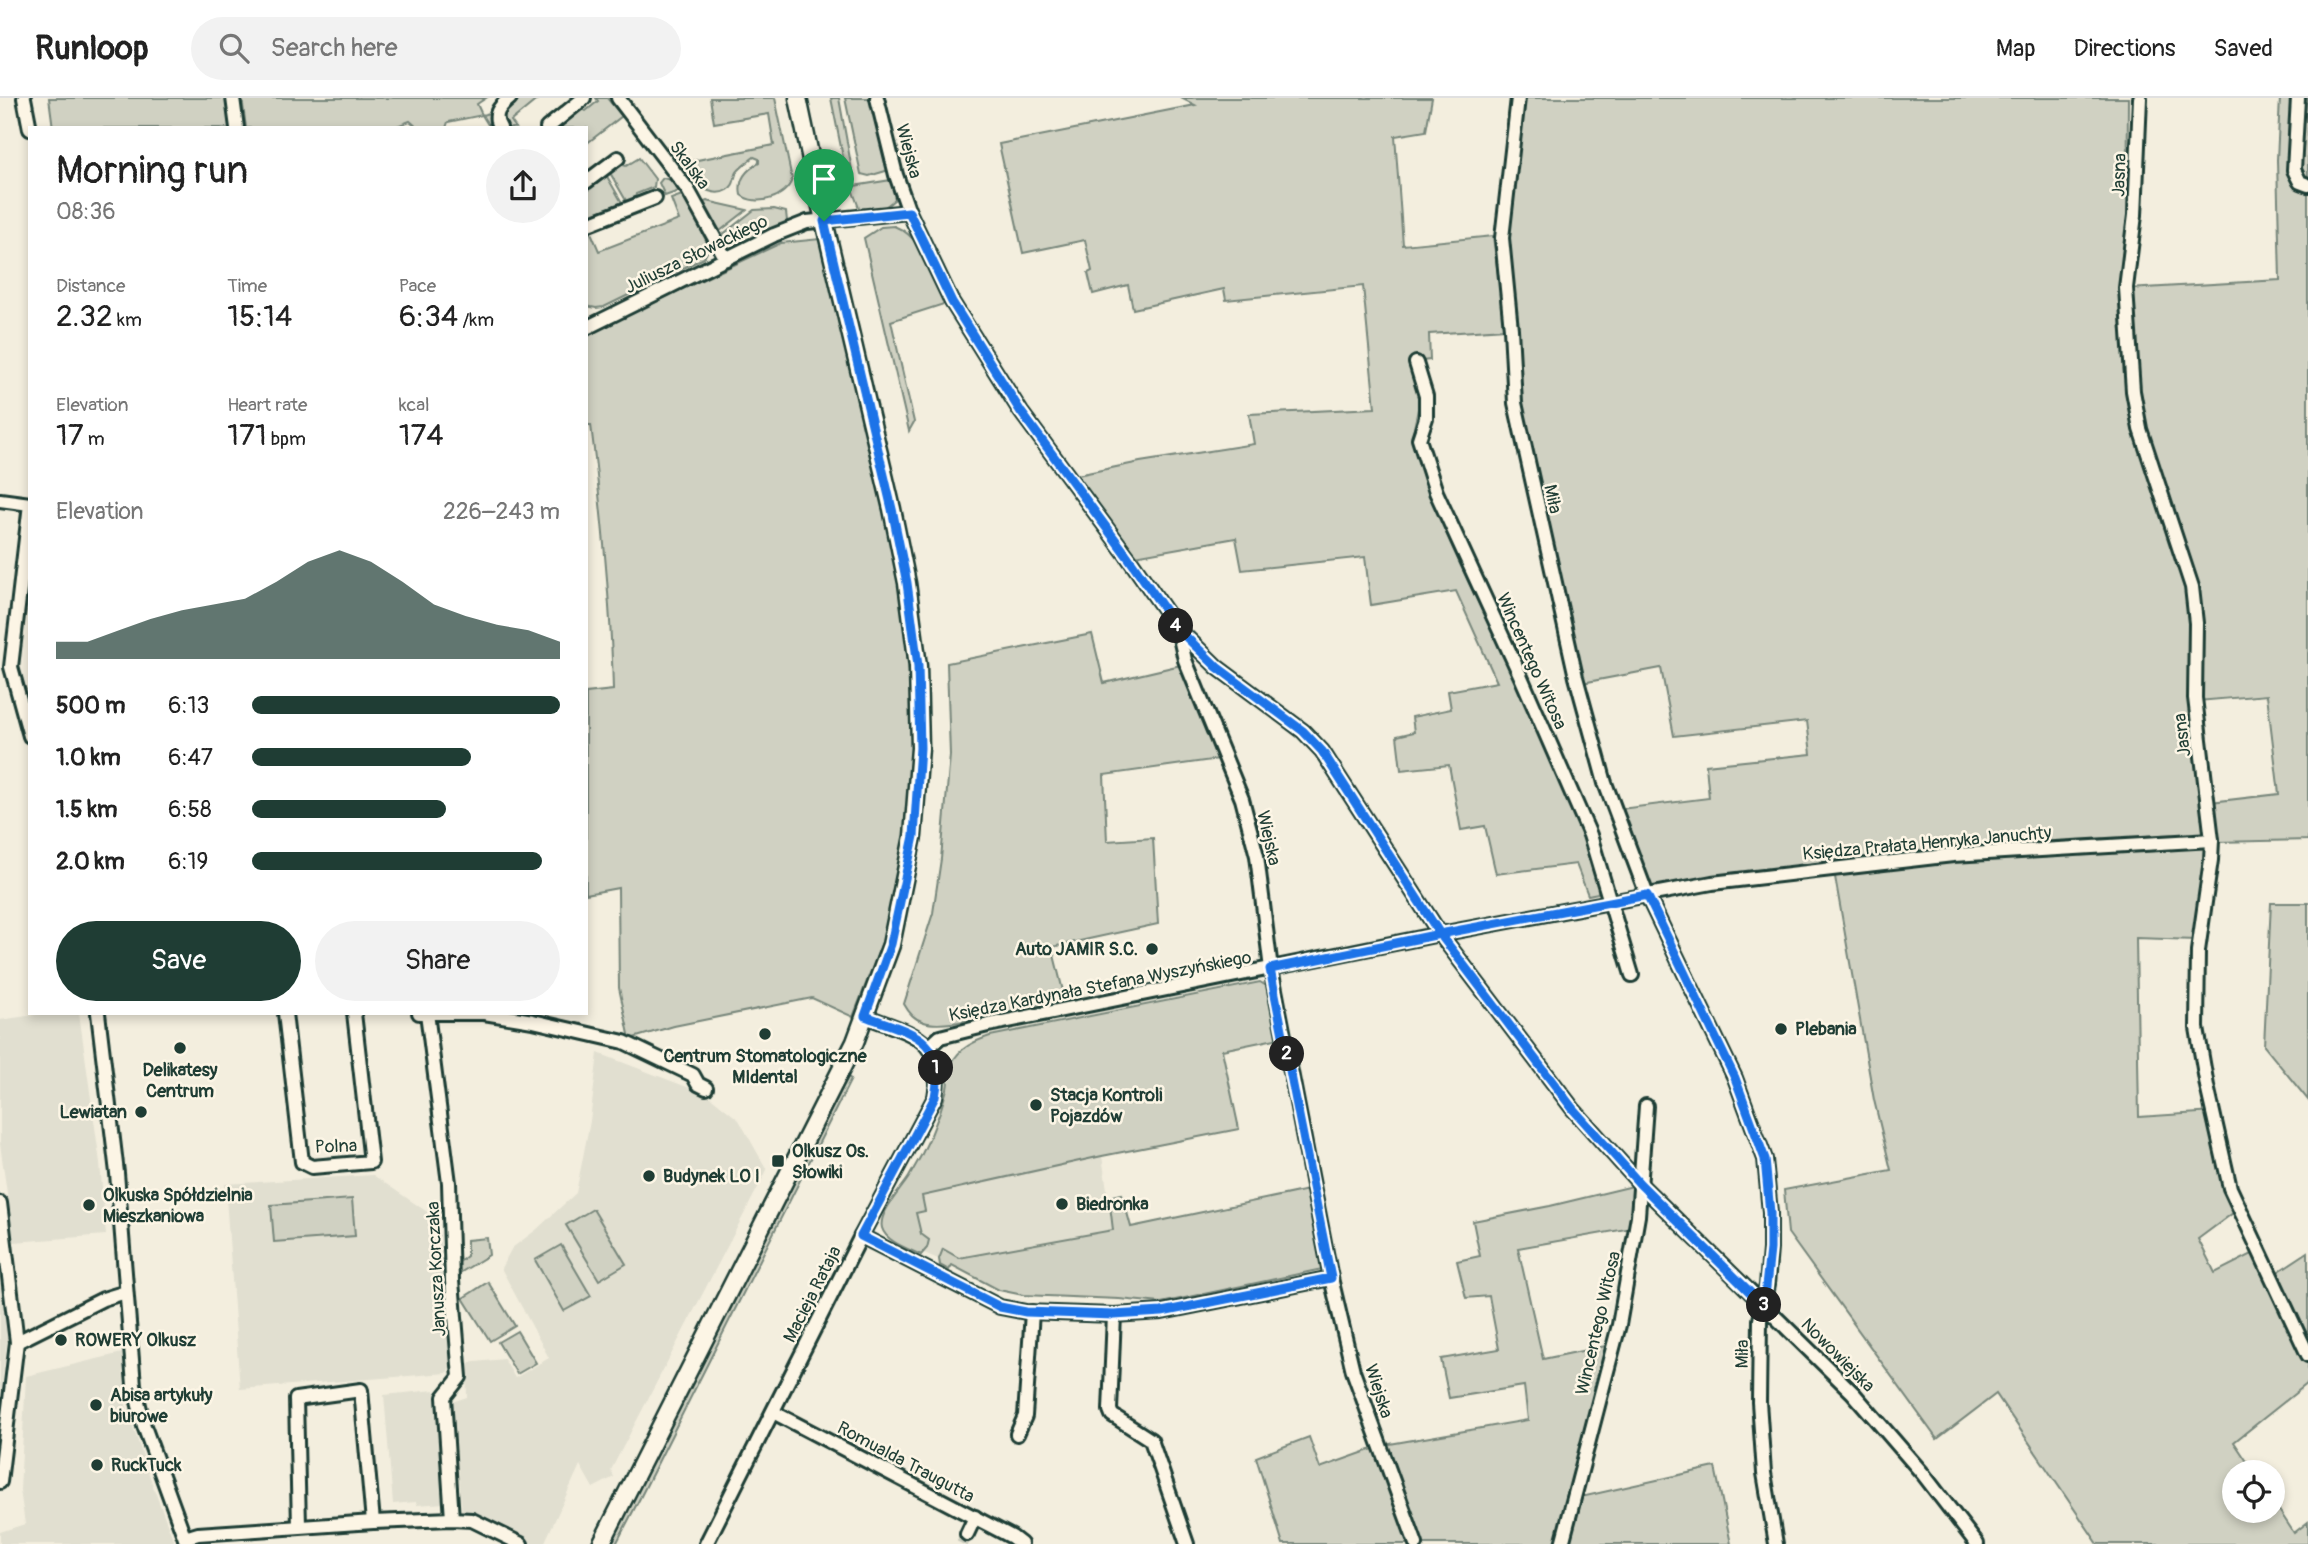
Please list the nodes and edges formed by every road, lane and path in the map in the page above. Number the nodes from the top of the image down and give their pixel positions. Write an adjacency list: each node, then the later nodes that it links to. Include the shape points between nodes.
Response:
1 (24, 98): 11 (street)
2 (233, 98): 12 (street)
3 (510, 98): 13 (street, via 498,109)
4 (584, 98): 14 (street)
5 (618, 98): 22 (street, Skalska, via 688,190)
6 (798, 98): 20 (main road)
7 (877, 98): 19 (street, Wiejska)
8 (1518, 98): 32 (street, Miła, via 1503,239 1514,403 1594,748)
9 (2140, 98): 31 (street, Jasna, via 2135,215 2126,288 2133,391 2140,429 2192,587 2195,698)
10 (2298, 98): 17 (street, via 2294,170 2300,182)
11 (29, 126)
12 (237, 126)
13 (499, 126)
14 (549, 126)
15 (618, 158): 16 (street)
16 (588, 180)
17 (2308, 185)
18 (655, 198): 21 (street)
19 (909, 212): 20 (street, Juliusza Słowackiego); 28 (street, Wiejska, via 952,302 1021,412)
20 (824, 221): 22 (street, Juliusza Słowackiego, via 774,234); 42 (main road, via 895,521 918,666 920,748 914,836 891,944)
21 (588, 224)
22 (726, 258): 23 (street, Juliusza Słowackiego)
23 (588, 327)
24 (1416, 363): 33 (street, Wincentego Witosa, via 1426,396 1426,418 1419,439 1436,492 1581,813)
25 (0, 499): 26 (street)
26 (28, 504)
27 (28, 520): 29 (street)
28 (1178, 629): 34 (street, Nowowiejska, via 1217,667 1303,731 1322,751); 35 (street, Wiejska, via 1185,660 1245,810 1257,856)
29 (6, 681): 30 (street)
30 (28, 731)
31 (2212, 841): 32 (street, Księdza Prałata Henryka Januchty, via 1953,855); 55 (street, Jasna, via 2197,951 2197,1028 2207,1086 2230,1188)
32 (1647, 895): 33 (street); 51 (street, Miła, via 1735,1078 1765,1159 1770,1249)
33 (1610, 901): 34 (street, Księdza Kardynała Stefana Wyszyńskiego); 36 (street, Wincentego Witosa)
34 (1440, 934): 35 (street, Księdza Kardynała Stefana Wyszyńskiego); 46 (street, Nowowiejska, via 1573,1109)
35 (1270, 969): 43 (street, Księdza Kardynała Stefana Wyszyńskiego, via 988,1025 940,1037); 49 (street, Wiejska)
36 (1632, 975)
37 (98, 1015): 50 (street)
38 (285, 1015): 39 (street, Polna, via 302,1162 312,1167 371,1162)
39 (354, 1015)
40 (427, 1015): 60 (street, Janusza Korczaka, via 449,1183 460,1377 444,1397)
41 (496, 1015): 44 (street, via 624,1042 693,1076)
42 (865, 1016): 43 (street, via 918,1036); 66 (main road)
43 (929, 1046): 48 (street, Macieja Rataja, via 937,1072 935,1097)
44 (706, 1088)
45 (1646, 1106): 46 (street, Wincentego Witosa)
46 (1640, 1184): 51 (street, Nowowiejska); 71 (street, Wincentego Witosa, via 1619,1325)
47 (0, 1203): 54 (street)
48 (861, 1236): 52 (street, via 1000,1307); 56 (street, Macieja Rataja)
49 (1331, 1278): 53 (street, via 1162,1312); 70 (street, Wiejska, via 1353,1371)
50 (126, 1292): 54 (street); 64 (street, via 139,1410)
51 (1764, 1306): 72 (street, Miła, via 1759,1402); 73 (street, Nowowiejska, via 1853,1393)
52 (1032, 1312): 53 (street); 57 (street, via 1025,1416)
53 (1114, 1315): 69 (street, via 1110,1410 1150,1440)
54 (17, 1342): 58 (street)
55 (2308, 1355)
56 (773, 1412): 59 (street, Romualda Traugutta); 67 (street, Macieja Rataja)
57 (1017, 1434)
58 (0, 1482)
59 (975, 1517): 63 (street); 68 (street, Romualda Traugutta)
60 (452, 1519): 61 (street); 65 (street, via 472,1520)
61 (373, 1522): 62 (street); 62 (street, via 361,1390 296,1399)
62 (299, 1526): 64 (street, via 198,1534)
63 (967, 1534)
64 (186, 1541)
65 (521, 1544)
66 (601, 1544)
67 (706, 1544)
68 (1021, 1544)
69 (1188, 1544)
70 (1416, 1544)
71 (1562, 1544)
72 (1776, 1544)
73 (1976, 1544)

